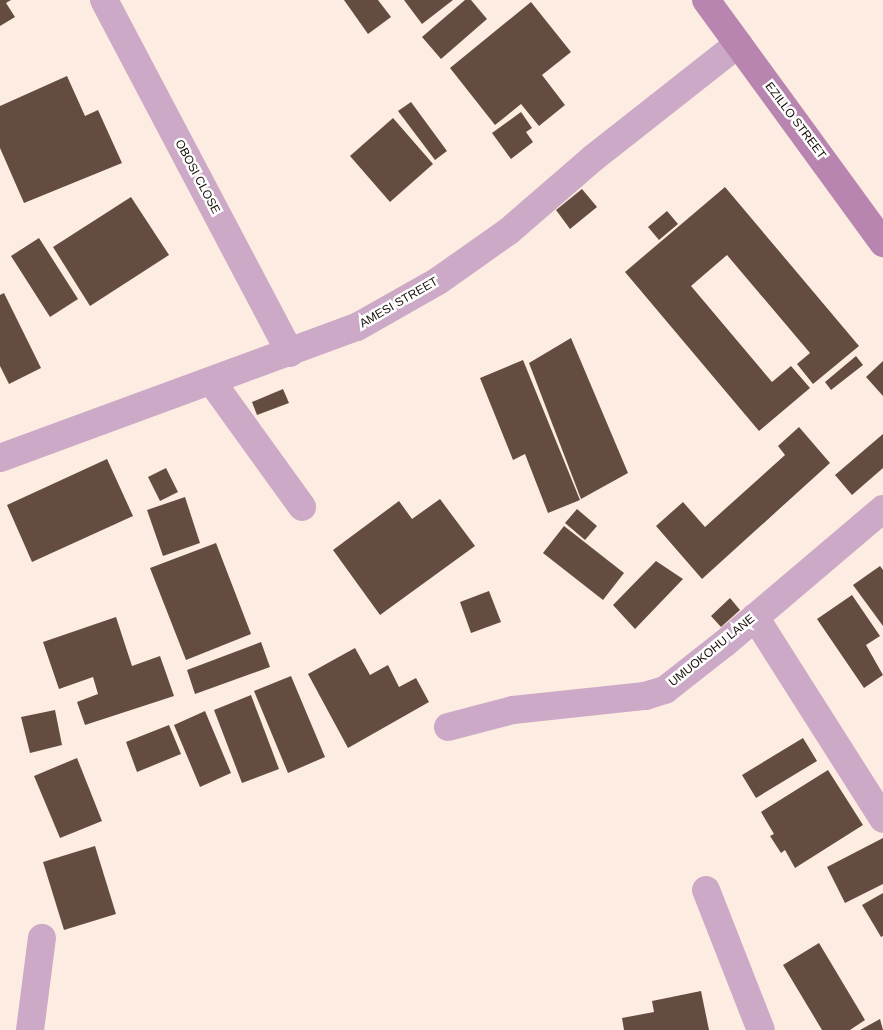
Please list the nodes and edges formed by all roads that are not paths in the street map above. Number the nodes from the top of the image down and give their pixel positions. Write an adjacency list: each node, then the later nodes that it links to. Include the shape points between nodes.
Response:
1 (104, 0): 5 (street, OBOSI CLOSE)
2 (706, 0): 3 (street, EZILLO STREET)
3 (738, 44): 4 (street, EZILLO STREET); 5 (street, AMESI STREET, via 592,159 509,231 438,282 357,327)
4 (883, 243)
5 (290, 353): 6 (street, AMESI STREET)
6 (212, 382): 7 (street, AMESI STREET); 8 (street)
7 (0, 458)
8 (302, 507)
9 (883, 509): 10 (street, UMUOKOHU LANE)
10 (755, 617): 11 (street, UMUOKOHU LANE, via 665,690 645,696 513,710); 12 (street)
11 (448, 727)
12 (883, 819)
13 (706, 890): 16 (street)
14 (42, 938): 15 (street)
15 (30, 1030)
16 (761, 1030)

